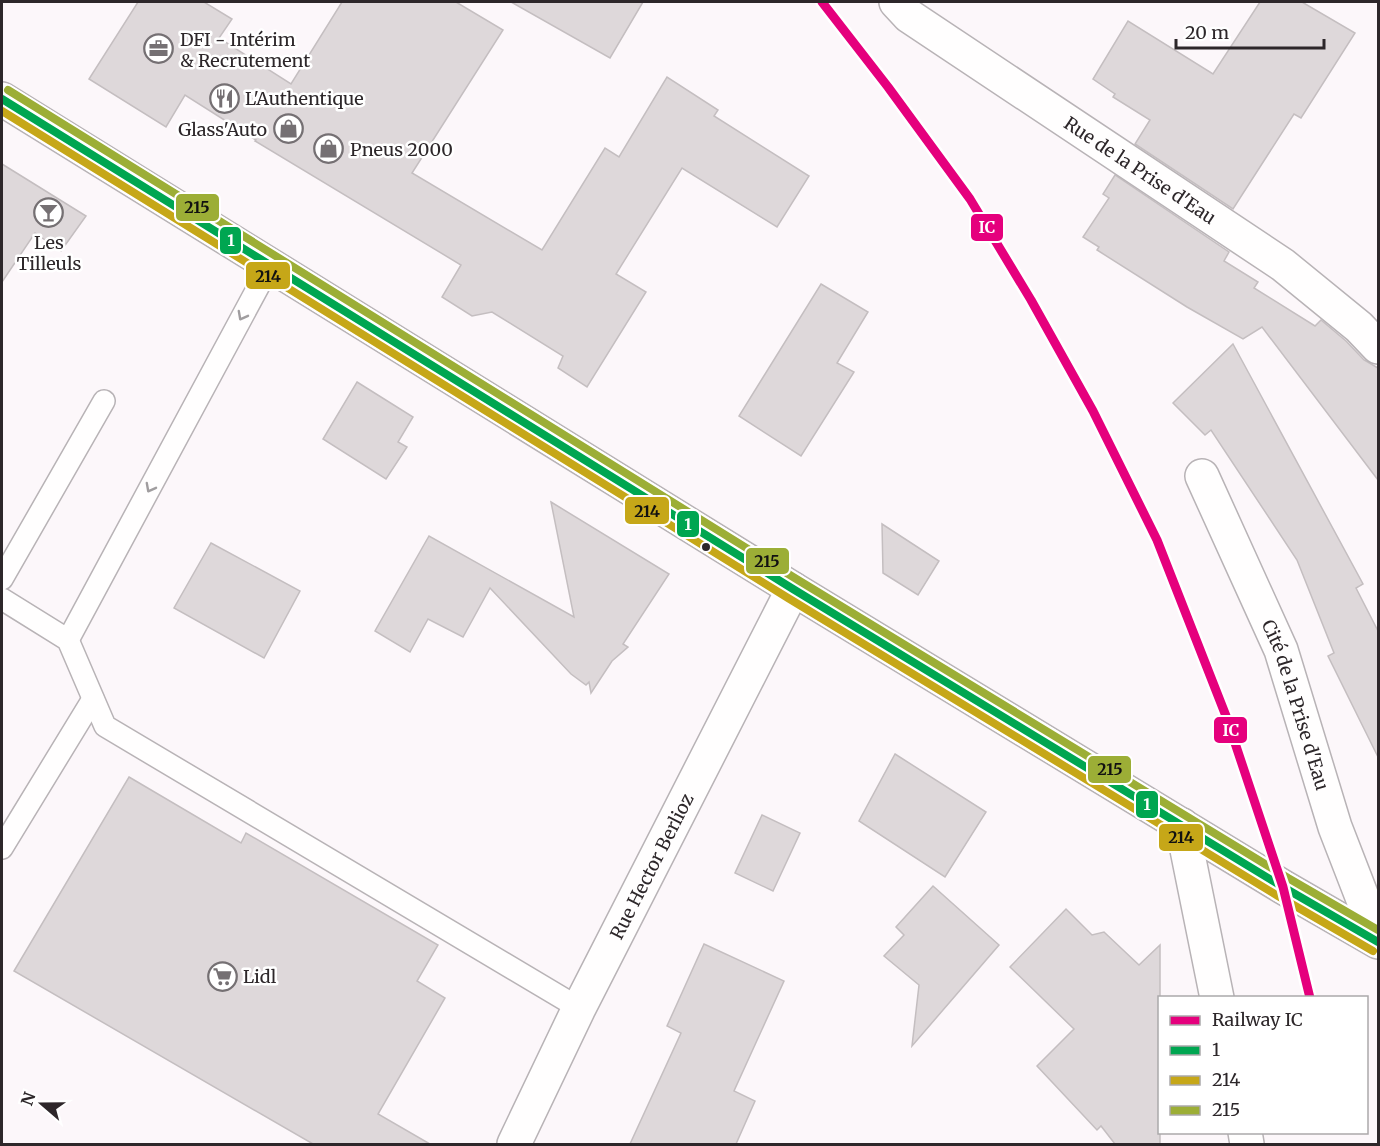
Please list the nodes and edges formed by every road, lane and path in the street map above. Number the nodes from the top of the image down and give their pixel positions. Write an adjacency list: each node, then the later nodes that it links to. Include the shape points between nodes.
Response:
1 (896, 2): 4 (street, Rue de la Prise d'Eau, via 909,16 1283,265)
2 (2, 99): 3 (street)
3 (270, 265): 8 (street); 10 (lane, one-way to 10)
4 (1378, 347)
5 (104, 401): 7 (lane)
6 (1202, 476): 14 (street, Cité de la Prise d'Eau, via 1281,650 1335,827)
7 (2, 579)
8 (793, 589): 12 (street); 16 (street, Rue Hector Berlioz)
9 (2, 598): 10 (lane)
10 (68, 640): 11 (lane)
11 (93, 699): 13 (lane); 16 (lane, via 105,726)
12 (1182, 825): 14 (street); 15 (street)
13 (2, 848)
14 (1378, 940)
15 (1217, 996)
16 (579, 1008): 17 (street, Rue Hector Berlioz)
17 (514, 1144)

